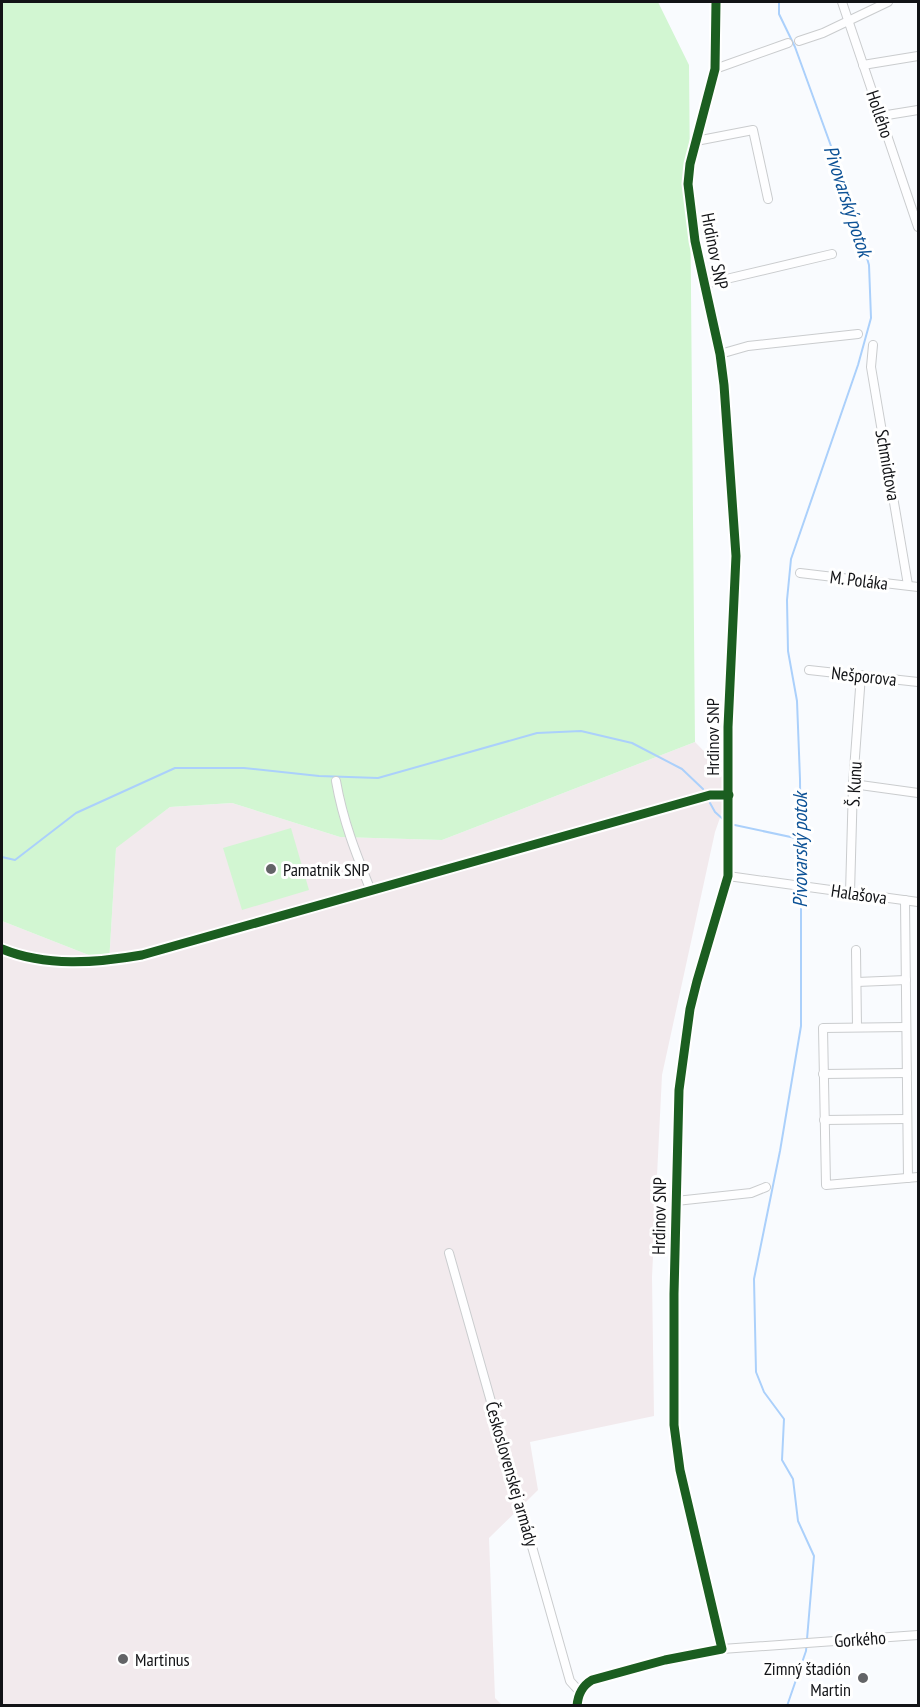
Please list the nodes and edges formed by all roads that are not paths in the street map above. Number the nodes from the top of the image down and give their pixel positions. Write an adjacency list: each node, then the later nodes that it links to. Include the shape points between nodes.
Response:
1 (716, 2): 9 (street, Hrdinov SNP)
2 (842, 2): 4 (street, Hollého)
3 (888, 2): 4 (street)
4 (849, 21): 5 (street); 8 (street, Hollého)
5 (799, 41)
6 (788, 43): 9 (street)
7 (918, 56): 8 (street)
8 (863, 65): 11 (street, Hollého)
9 (716, 69): 12 (street, Hrdinov SNP)
10 (918, 110): 11 (street)
11 (881, 116): 14 (street, Hollého)
12 (696, 141): 13 (street, via 753,130); 16 (street, Hrdinov SNP, via 688,184)
13 (768, 199)
14 (918, 224)
15 (832, 254): 16 (street)
16 (705, 284): 19 (street, Hrdinov SNP)
17 (858, 334): 19 (street, via 748,346)
18 (873, 345): 21 (street, Schmidtova, via 871,366)
19 (720, 354): 29 (street, Hrdinov SNP, via 736,556 729,672)
20 (800, 573): 21 (street, M. Poláka)
21 (908, 585): 22 (street, M. Poláka)
22 (918, 586)
23 (809, 670): 24 (street, Nešporova)
24 (861, 675): 25 (street, Nešporova); 27 (street, Š. Kunu)
25 (918, 681)
26 (336, 781): 30 (street, via 342,814)
27 (853, 784): 28 (street); 31 (street, Š. Kunu)
28 (918, 793)
29 (728, 876): 31 (street, Halašova); 46 (street, Hrdinov SNP, via 690,1009 680,1090)
30 (371, 891)
31 (850, 893): 32 (street, Halašova)
32 (905, 900): 33 (street, Halašova); 35 (street)
33 (918, 902)
34 (856, 950): 36 (street)
35 (906, 981): 36 (street); 38 (street)
36 (857, 982): 37 (street)
37 (857, 1027): 38 (street); 40 (street, via 823,1028)
38 (906, 1027): 39 (street)
39 (906, 1073): 40 (street); 41 (street)
40 (823, 1074): 42 (street)
41 (907, 1119): 42 (street); 44 (street)
42 (824, 1120): 44 (street, via 826,1185)
43 (918, 1177): 44 (street)
44 (908, 1178)
45 (765, 1187): 46 (street, via 751,1193)
46 (676, 1201): 49 (street, Hrdinov SNP, via 675,1444)
47 (449, 1253): 50 (street, Československej armády, via 570,1681)
48 (918, 1635): 49 (street, Gorkého)
49 (722, 1648): 50 (street, via 597,1678)
50 (580, 1692): 51 (street)
51 (577, 1706)

